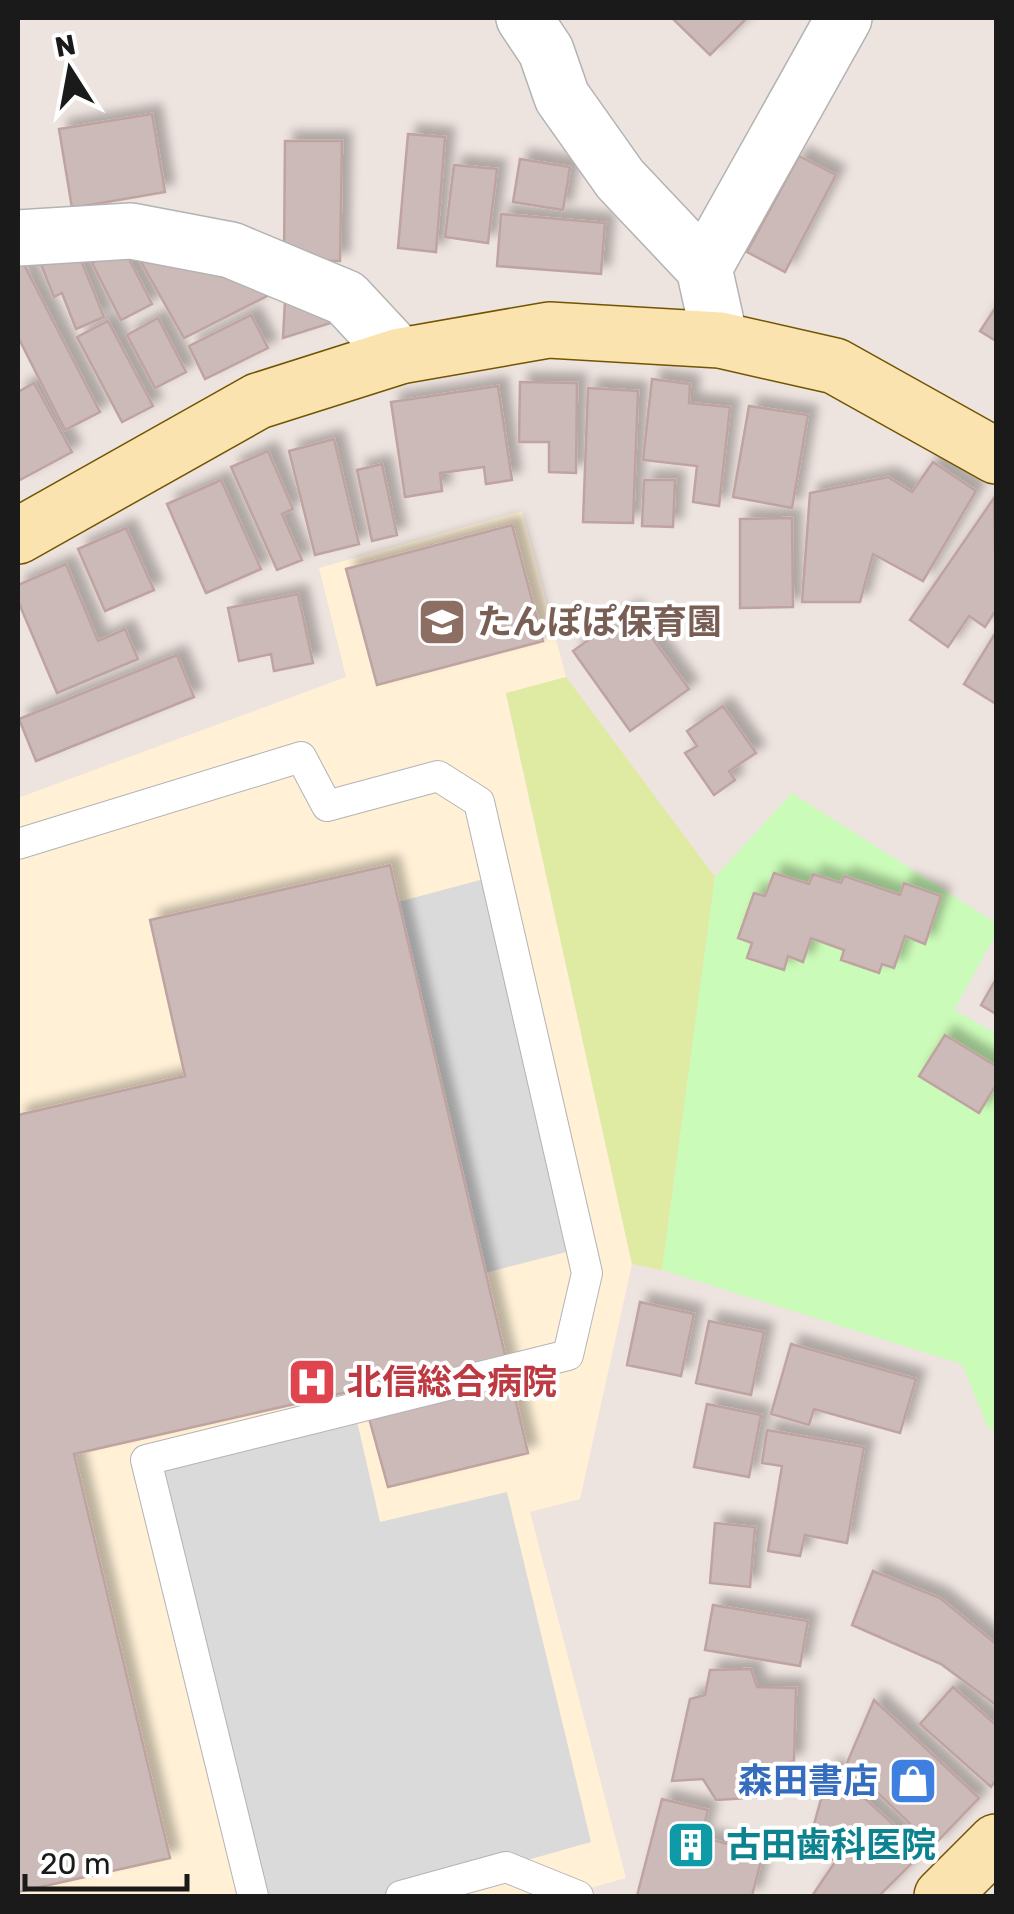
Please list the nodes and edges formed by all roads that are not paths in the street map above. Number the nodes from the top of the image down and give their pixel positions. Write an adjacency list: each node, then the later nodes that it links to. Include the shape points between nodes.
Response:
1 (524, 18): 4 (street, via 546,51 562,97 620,179)
2 (844, 18): 4 (street)
3 (18, 238): 6 (street, via 132,231 231,250 346,298)
4 (704, 268): 5 (street)
5 (720, 340): 6 (main road, via 549,330); 7 (main road, via 835,366)
6 (400, 356): 8 (main road, via 258,401)
7 (996, 456)
8 (18, 536)
9 (18, 844): 11 (lane, via 301,757 327,806 438,776 479,802 588,1273 568,1355 146,1460)
10 (996, 1842): 14 (main road)
11 (253, 1896)
12 (401, 1896): 13 (lane, via 506,1867)
13 (578, 1896)
14 (942, 1896)

